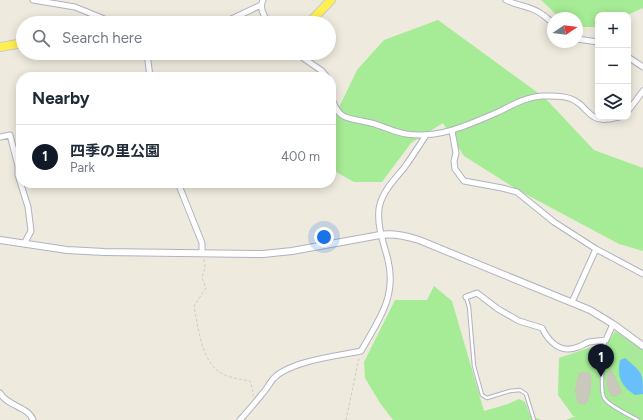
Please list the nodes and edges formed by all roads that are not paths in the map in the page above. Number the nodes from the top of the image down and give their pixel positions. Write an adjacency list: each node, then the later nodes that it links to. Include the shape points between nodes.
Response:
1 (33, 0): 5 (street, via 75,7)
2 (331, 0): 8 (main road)
3 (506, 0): 9 (street, via 540,12)
4 (262, 2): 6 (street); 7 (street)
5 (97, 16)
6 (236, 16)
7 (265, 16)
8 (316, 16)
9 (547, 18)
10 (583, 40): 11 (street)
11 (595, 42)
12 (16, 45): 13 (main road)
13 (0, 47)
14 (631, 59): 17 (street)
15 (148, 60): 18 (street)
16 (306, 60): 19 (street)
17 (643, 66)
18 (149, 72)
19 (323, 72)
20 (643, 91): 21 (street)
21 (631, 107)
22 (336, 110): 25 (street, via 345,117 391,131)
23 (595, 118): 24 (street, via 570,98 539,96 522,100)
24 (452, 131): 25 (street); 33 (street, via 456,153 455,169 464,181 517,192 554,222)
25 (426, 135): 30 (street, via 385,193 379,210)
26 (0, 137): 27 (street, via 10,135)
27 (16, 158)
28 (22, 188): 32 (street, via 28,207 30,231)
29 (180, 188): 34 (street, via 202,243)
30 (380, 235): 34 (street, via 263,254); 37 (street, via 391,234 419,240); 43 (street, via 388,261 390,292 378,322 361,351 308,362 284,371 273,378)
31 (0, 240): 32 (street)
32 (24, 244): 34 (street, via 104,252)
33 (596, 249): 35 (street); 37 (street)
34 (202, 253)
35 (643, 274)
36 (466, 297): 39 (street, via 477,293 519,321 542,328 548,339 557,346 567,349 588,342); 44 (lane, via 474,366 482,395 487,398 520,390 526,394)
37 (572, 302): 38 (street, via 590,310)
38 (612, 325): 39 (street); 40 (street)
39 (606, 340): 45 (lane, via 602,384 604,397 612,406)
40 (643, 346)
41 (0, 393): 42 (street, via 3,398 28,413)
42 (32, 420)
43 (240, 420)
44 (534, 420)
45 (638, 420)

